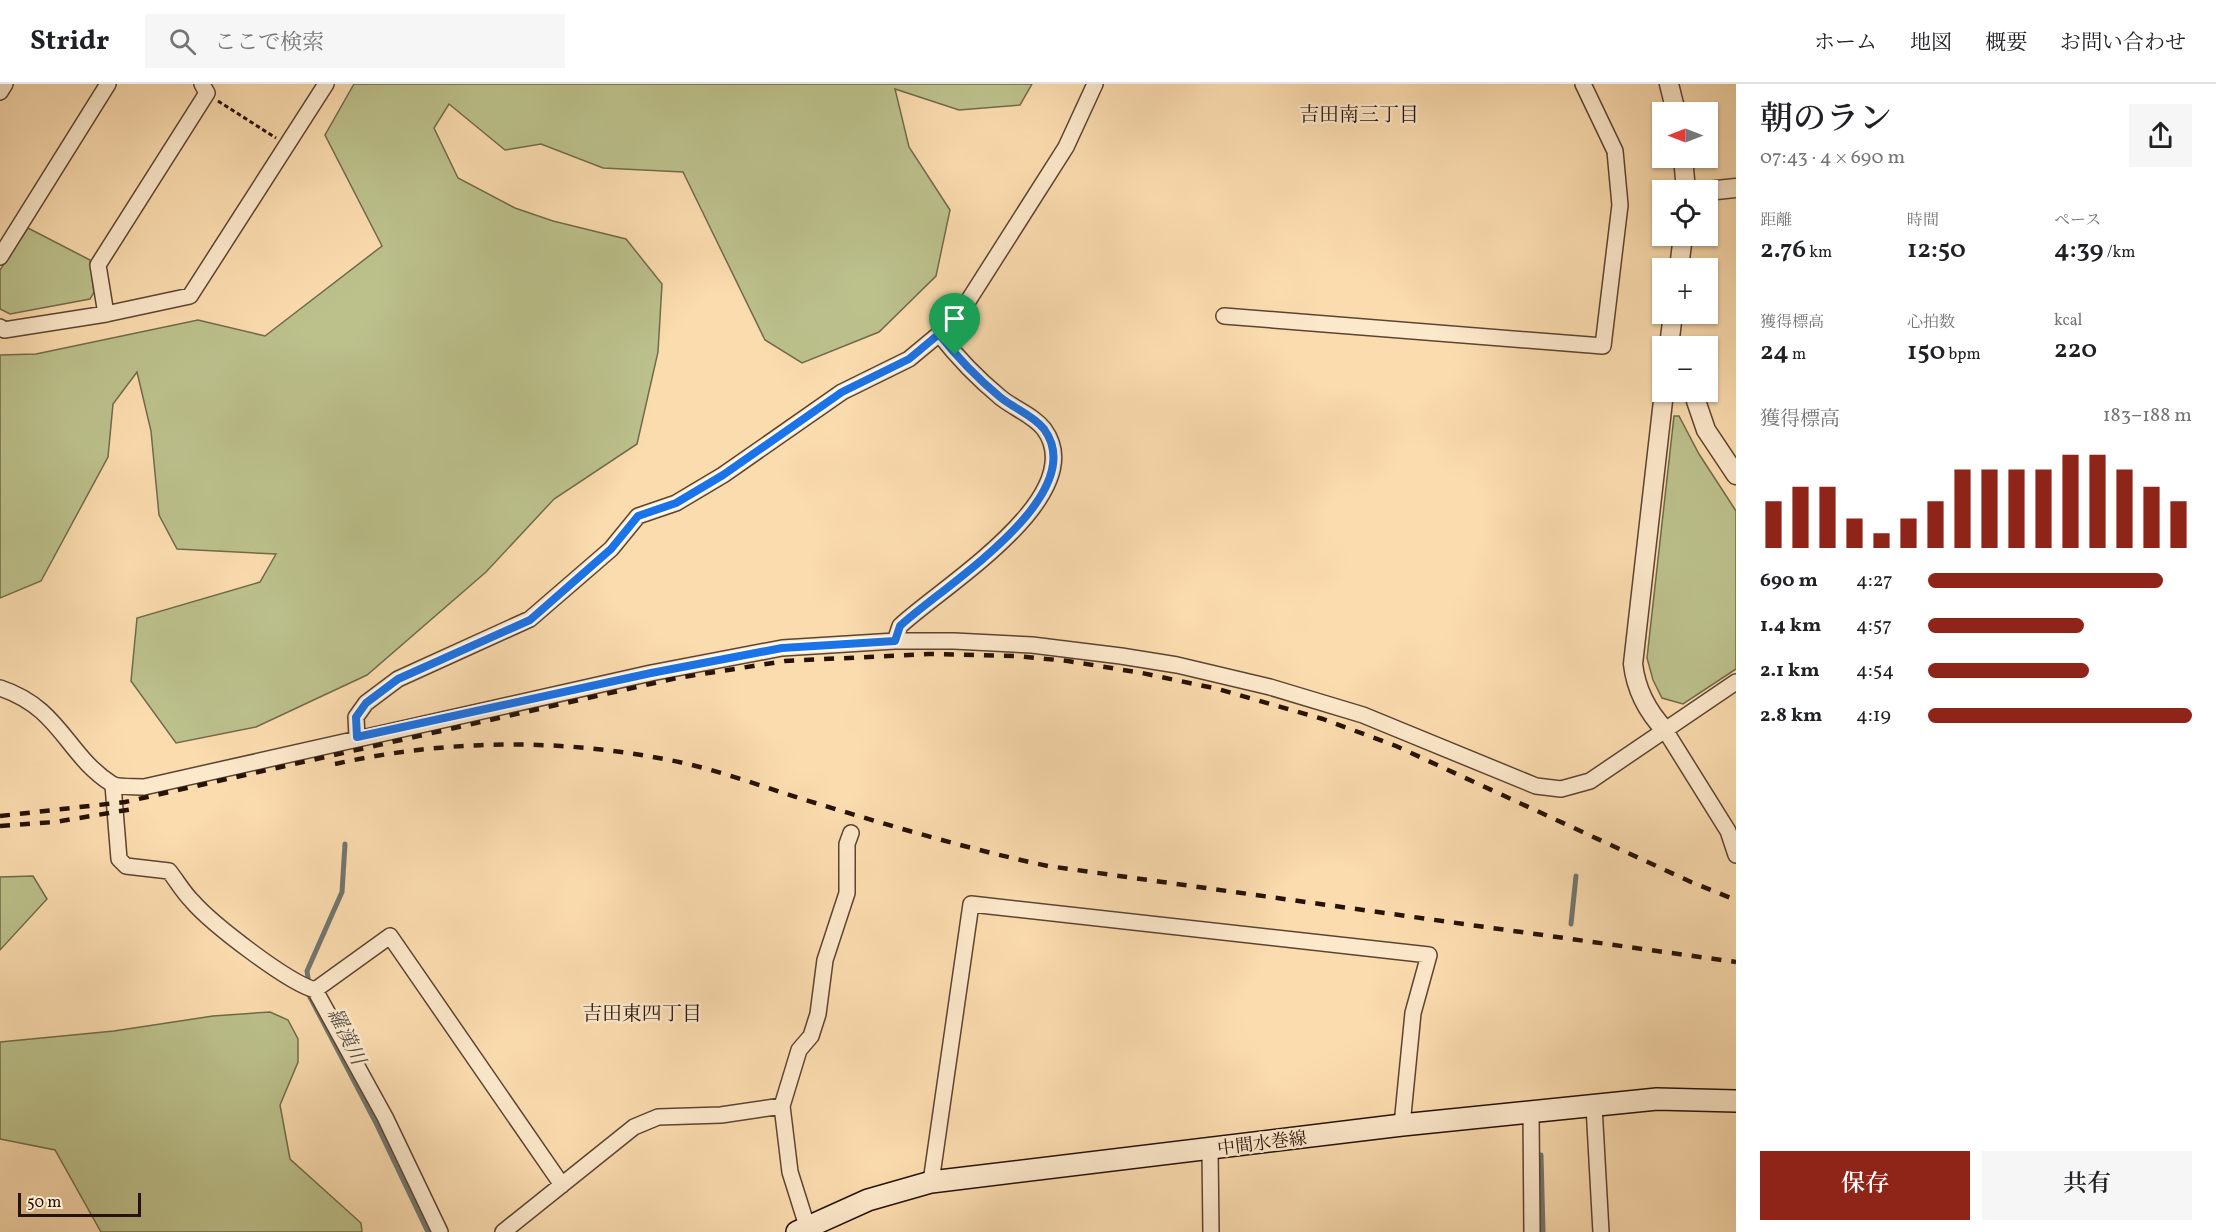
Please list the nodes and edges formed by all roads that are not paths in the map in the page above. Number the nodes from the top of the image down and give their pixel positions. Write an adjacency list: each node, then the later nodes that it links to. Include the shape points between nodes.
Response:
1 (5, 84): 8 (street)
2 (108, 84): 12 (street)
3 (326, 84): 13 (street, via 190,296)
4 (1095, 84): 16 (street, via 1066,147 956,320)
5 (1583, 84): 14 (street, via 1615,151 1620,205 1603,346)
6 (1669, 84): 9 (street)
7 (204, 89): 13 (street, via 98,265)
8 (0, 92)
9 (1674, 102)
10 (1736, 188): 11 (street)
11 (1718, 190)
12 (0, 257)
13 (106, 314): 15 (street, via 4,330)
14 (1224, 316)
15 (0, 327)
16 (939, 334): 20 (street, via 955,355 1001,398 1042,427 1052,442 1054,458 1051,476 1035,507 985,556 900,626); 24 (street, via 909,359 842,392 723,475 676,503 638,516 605,555 530,620 398,679 366,703 356,717)
17 (1663, 402): 23 (street, via 1633,664 1635,682 1650,714)
18 (1696, 402): 19 (street, via 1706,430)
19 (1736, 475)
20 (895, 641): 23 (street, via 1032,645 1177,665 1363,715 1508,776 1536,786 1561,789 1590,782); 24 (street, via 782,648)
21 (1736, 682): 23 (street)
22 (0, 688): 25 (street, via 20,694 40,709)
23 (1665, 729): 27 (street, via 1728,831)
24 (357, 737): 25 (street, via 144,787)
25 (113, 785): 28 (street, via 119,859 126,866 170,871 192,902 301,986)
26 (851, 833): 30 (street, via 848,893 825,960 818,1014 811,1036 799,1050)
27 (1736, 855)
28 (315, 990): 36 (street, via 390,936); 38 (street, via 385,1117)
29 (1736, 1101): 31 (main road, 中間水巻線, via 1657,1099)
30 (782, 1106): 36 (street, via 721,1115 658,1117 634,1127); 37 (street, via 784,1145)
31 (1594, 1106): 32 (main road, 中間水巻線); 42 (street)
32 (1532, 1112): 33 (main road, 中間水巻線); 41 (street)
33 (1402, 1125): 34 (main road, 中間水巻線); 35 (street, via 1413,1013 1429,955 971,904)
34 (1210, 1150): 35 (main road, 中間水巻線); 40 (street)
35 (931, 1182): 37 (main road, 中間水巻線, via 868,1200)
36 (562, 1185): 39 (street)
37 (802, 1229)
38 (440, 1232)
39 (503, 1232)
40 (1211, 1232)
41 (1532, 1232)
42 (1601, 1232)

